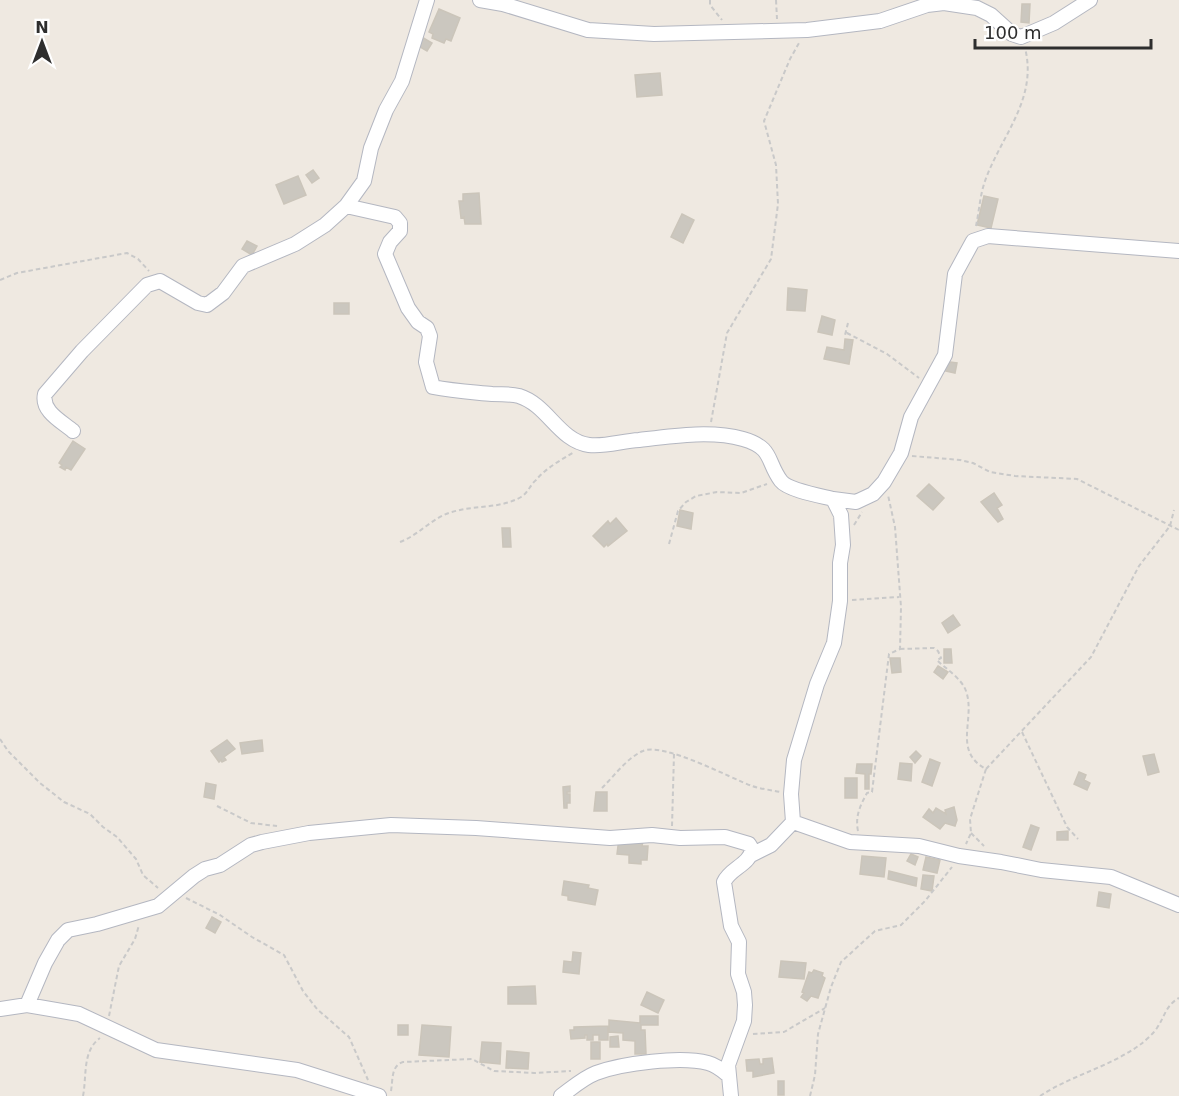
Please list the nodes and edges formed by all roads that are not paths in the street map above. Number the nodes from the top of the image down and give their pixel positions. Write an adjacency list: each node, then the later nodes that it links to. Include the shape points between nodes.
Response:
1 (427, 0): 4 (street, via 402,81 371,148 364,181)
2 (480, 0): 3 (street, via 588,30 654,34 807,30 880,21 944,3 977,8 1021,37 1054,23)
3 (1090, 0)
4 (346, 206): 6 (street, via 295,244 243,266 223,293 207,305 160,281 147,285 45,394 47,410); 7 (street, via 395,217 400,224 386,254 408,308 428,328 426,362 433,387 518,396 538,406 558,428 586,445 709,434 743,439 762,447 782,482)
5 (1179, 251): 7 (street, via 988,236 973,241 955,274 945,355 911,417 901,453 873,494 856,502)
6 (73, 431)
7 (832, 499): 8 (street, via 841,515 840,601 834,643 794,760)
8 (793, 822): 9 (street, via 771,845); 10 (street, via 850,842 919,846 1041,870 1111,878)
9 (751, 855): 11 (street, via 749,844 725,837 610,838 391,825 309,832 251,845 194,876 158,906 68,930 45,963); 13 (street, via 724,882 731,926 739,942 738,974 745,1012 730,1055)
10 (1179, 905)
11 (27, 1005): 12 (street); 14 (street, via 79,1014 156,1050 279,1066)
12 (0, 1009)
13 (728, 1075): 15 (street, via 719,1067 686,1061 619,1067 584,1078); 16 (street)
14 (370, 1094)
15 (561, 1096)
16 (731, 1096)

